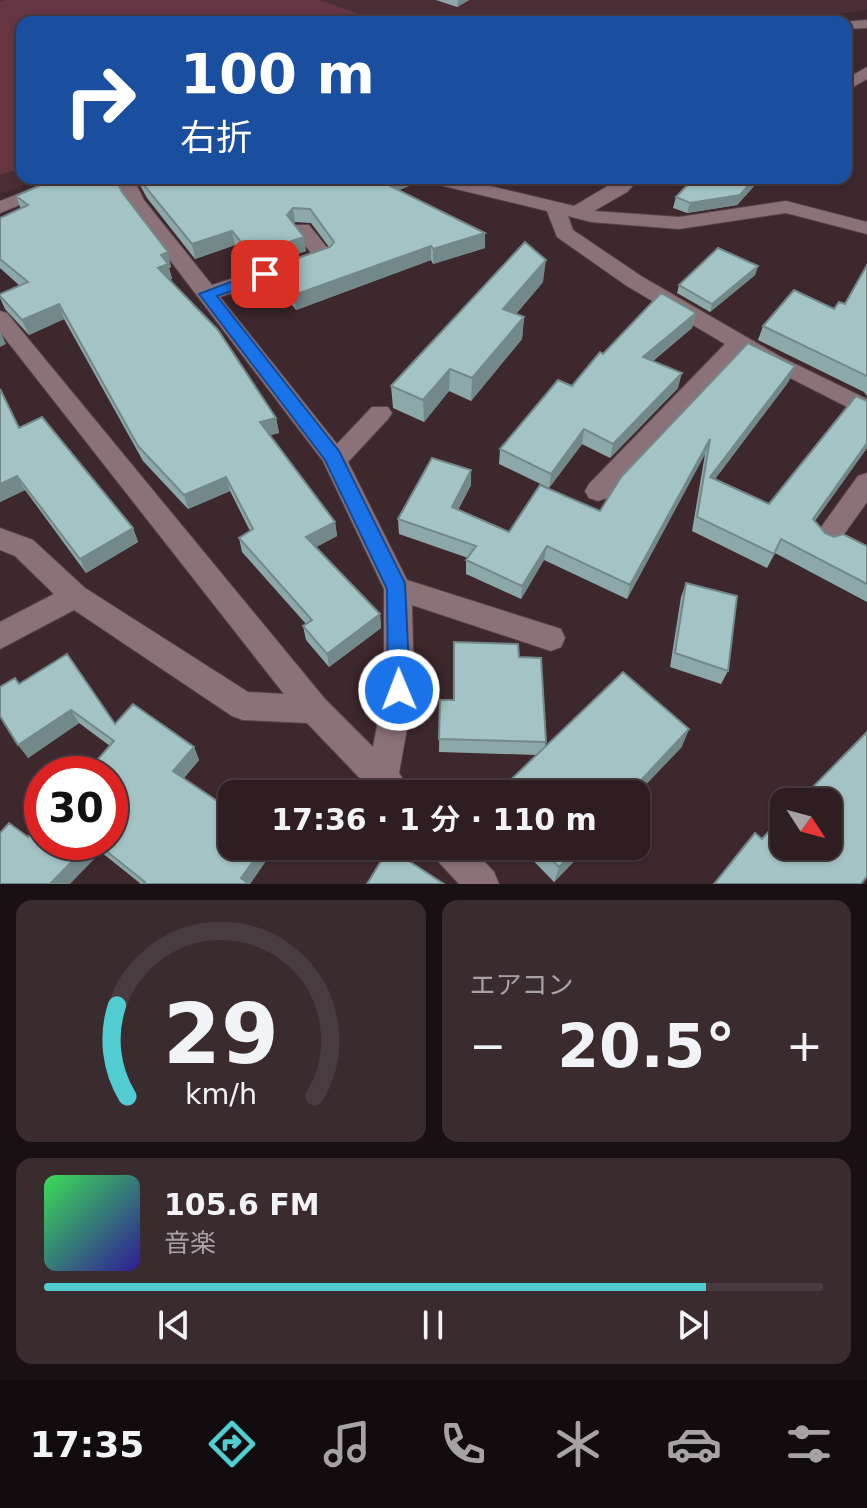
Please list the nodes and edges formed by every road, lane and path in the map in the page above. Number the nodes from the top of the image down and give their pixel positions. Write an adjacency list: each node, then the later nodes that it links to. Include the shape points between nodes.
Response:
1 (61, 184): 5 (street)
2 (127, 184): 9 (street)
3 (458, 184): 6 (street)
4 (625, 184): 6 (street)
5 (0, 207)
6 (566, 210): 7 (street, via 679,223 786,207); 11 (street, via 564,233)
7 (867, 228)
8 (302, 229): 9 (street, via 323,255)
9 (207, 294): 14 (street)
10 (0, 318): 23 (street)
11 (739, 342): 12 (street); 16 (street)
12 (867, 409)
13 (380, 413): 14 (street)
14 (335, 461): 19 (street)
15 (867, 483): 17 (street)
16 (598, 491)
17 (828, 537)
18 (0, 539): 20 (street, via 24,548)
19 (398, 589): 22 (street); 25 (street, via 399,690)
20 (75, 596): 21 (street); 23 (street, via 243,706)
21 (0, 636)
22 (551, 638)
23 (314, 709): 24 (street)
24 (384, 780)
25 (391, 780)
26 (460, 860): 27 (street)
27 (482, 884)

